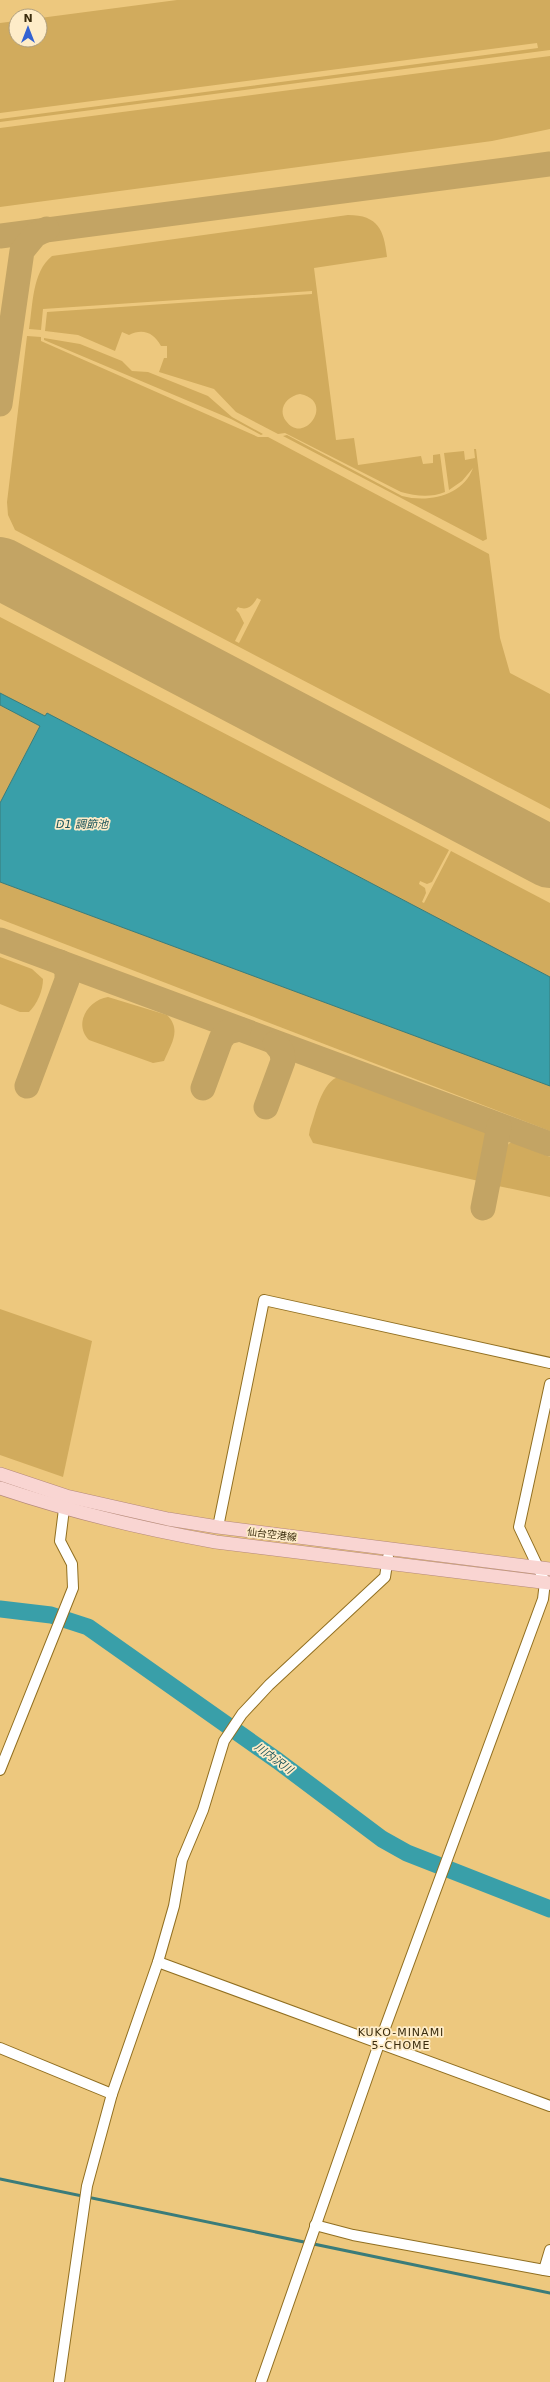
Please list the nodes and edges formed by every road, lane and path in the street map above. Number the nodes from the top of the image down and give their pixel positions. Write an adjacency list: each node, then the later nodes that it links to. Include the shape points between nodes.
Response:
1 (550, 1363): 7 (street, via 264,1300)
2 (550, 1384): 10 (street, via 519,1527)
3 (0, 1474): 5 (main road, 仙台空港線)
4 (0, 1488): 6 (main road, 仙台空港線)
5 (66, 1496): 6 (street); 7 (main road, 仙台空港線, via 168,1519)
6 (62, 1509): 9 (main road, 仙台空港線, via 216,1542); 12 (street, via 60,1541 72,1564 73,1588)
7 (218, 1527): 8 (main road, 仙台空港線)
8 (389, 1549): 9 (street); 10 (main road, 仙台空港線)
9 (387, 1564): 11 (main road, 仙台空港線); 13 (street, via 385,1577 269,1685 239,1718 224,1741 203,1810 182,1860 174,1906)
10 (544, 1569): 11 (street)
11 (547, 1582): 14 (street, via 543,1599)
12 (0, 1770)
13 (158, 1962): 14 (street); 16 (street)
14 (379, 2044): 17 (street); 18 (street)
15 (0, 2048): 16 (street)
16 (112, 2094): 21 (street, via 82,2208)
17 (550, 2106)
18 (314, 2229): 20 (street); 22 (street)
19 (550, 2250): 20 (street)
20 (547, 2270)
21 (60, 2382)
22 (261, 2382)

